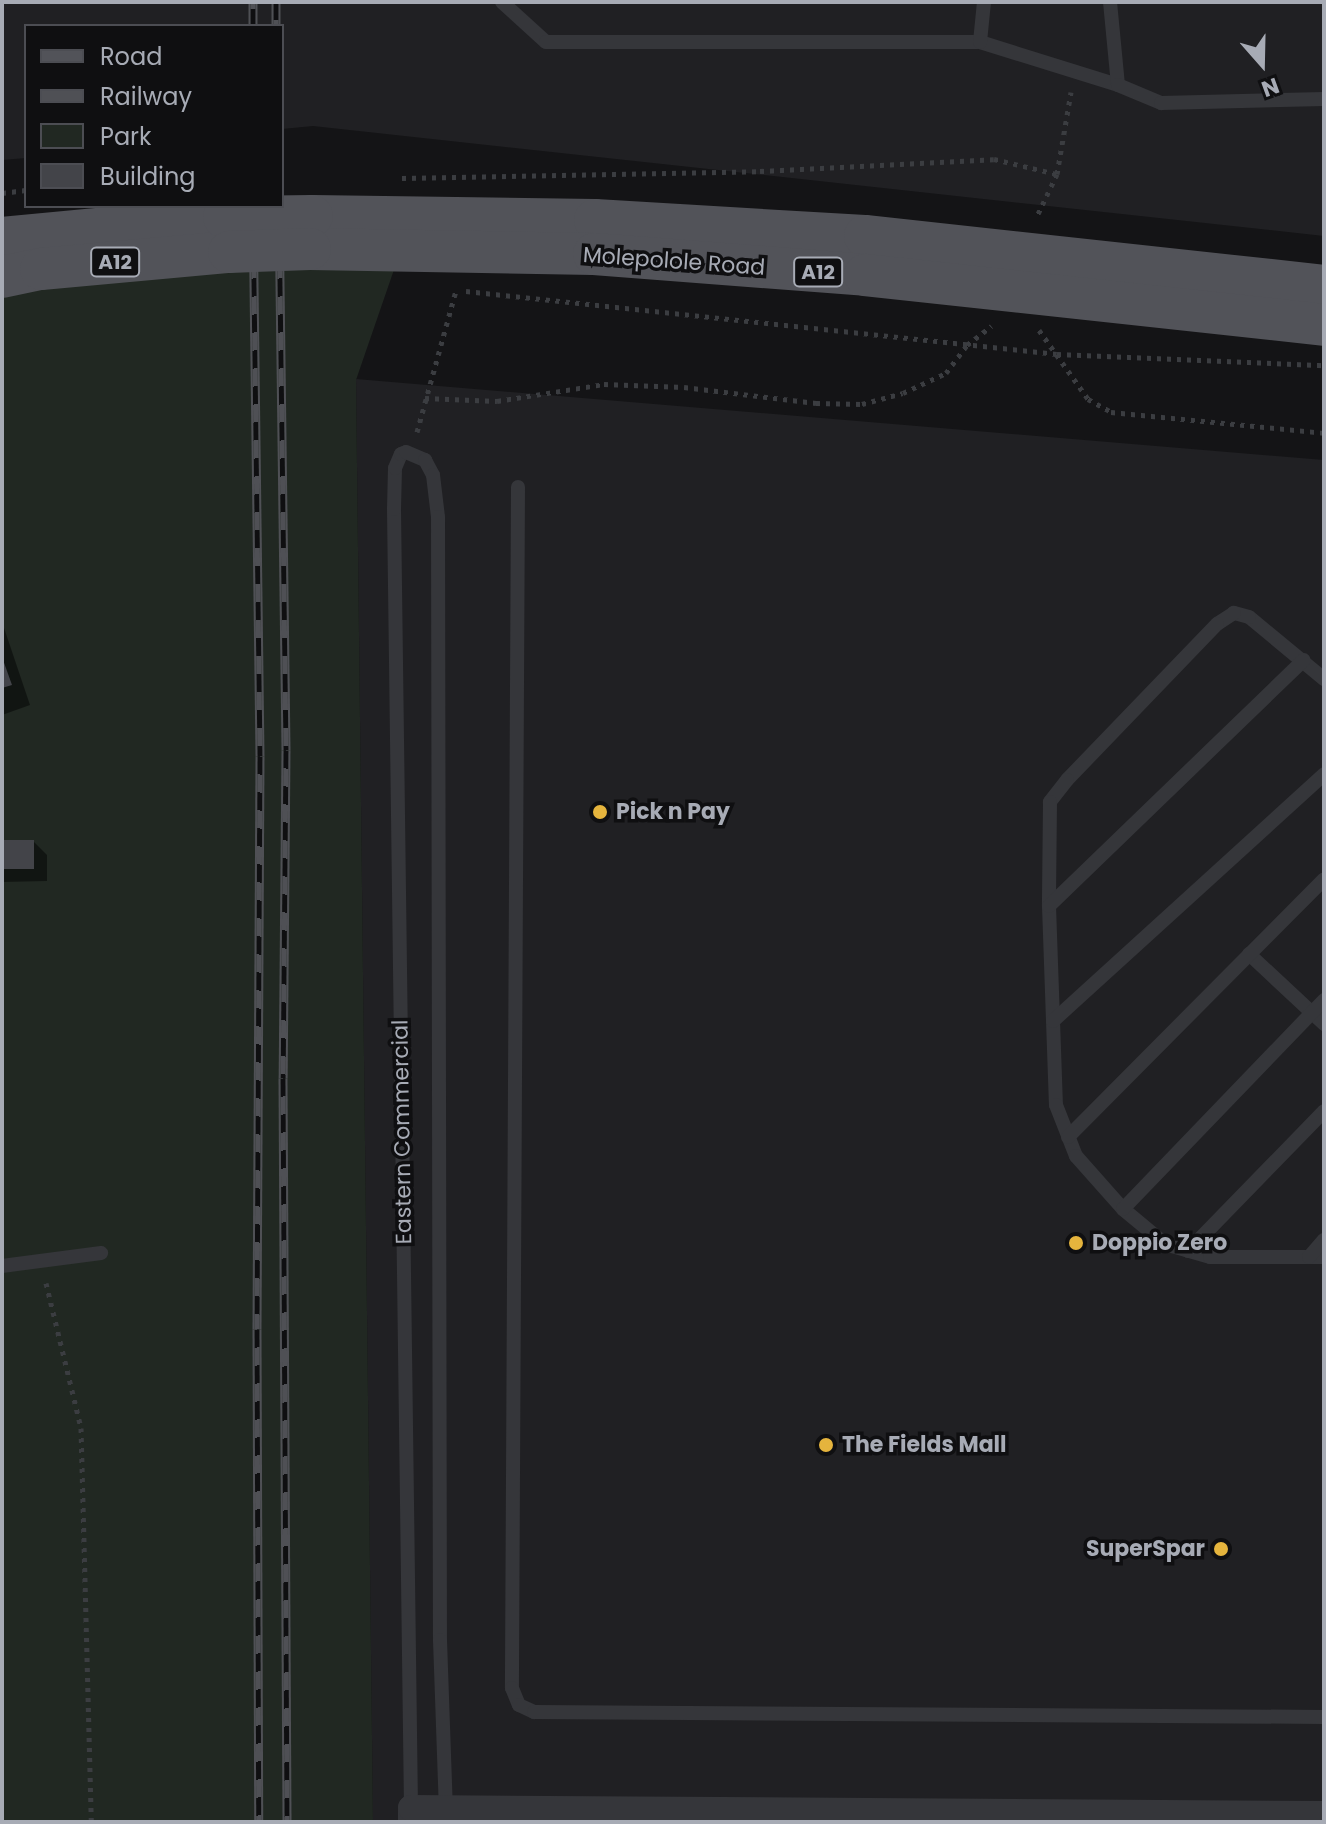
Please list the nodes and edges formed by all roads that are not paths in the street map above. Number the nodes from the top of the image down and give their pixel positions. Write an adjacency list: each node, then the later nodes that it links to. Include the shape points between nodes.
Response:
1 (502, 2): 4 (lane, via 546,42)
2 (984, 2): 4 (lane)
3 (1110, 2): 5 (lane)
4 (980, 42): 5 (lane)
5 (1118, 85): 6 (lane, via 1161,103)
6 (1324, 99)
7 (311, 232): 8 (main road, A12, bridge, via 226,234); 9 (main road, Molepolole Road / A12, via 595,220 865,236); 10 (main road, Molepolole Road / A12, via 865,275)
8 (20, 255)
9 (1324, 286)
10 (1324, 325)
11 (518, 487): 30 (lane, via 512,1688 519,1705 534,1712)
12 (1304, 660): 13 (lane); 16 (lane); 16 (lane, via 1249,617 1234,613 1217,624 1050,802)
13 (1324, 679)
14 (1324, 774): 20 (lane)
15 (1324, 879): 17 (lane)
16 (1049, 906): 20 (lane)
17 (1249, 954): 19 (lane); 23 (lane)
18 (1324, 1000): 19 (lane)
19 (1312, 1013): 21 (lane); 24 (lane)
20 (1053, 1021): 23 (lane, via 1056,1105)
21 (1324, 1024)
22 (1324, 1111): 26 (lane)
23 (1068, 1137): 24 (lane, via 1076,1156)
24 (1123, 1209): 26 (lane, via 1165,1244)
25 (1324, 1240): 28 (lane)
26 (1188, 1251): 28 (lane, via 1210,1257)
27 (101, 1253): 29 (lane)
28 (1316, 1257)
29 (2, 1266)
30 (1324, 1717)
31 (1324, 1814): 35 (street)
32 (411, 1815): 33 (street); 33 (lane, Eastern Commercial, via 394,509 397,461 401,454 413,452 433,475 438,517 440,1624)
33 (446, 1815): 34 (street)
34 (1033, 1817): 35 (street)
35 (1067, 1817)

